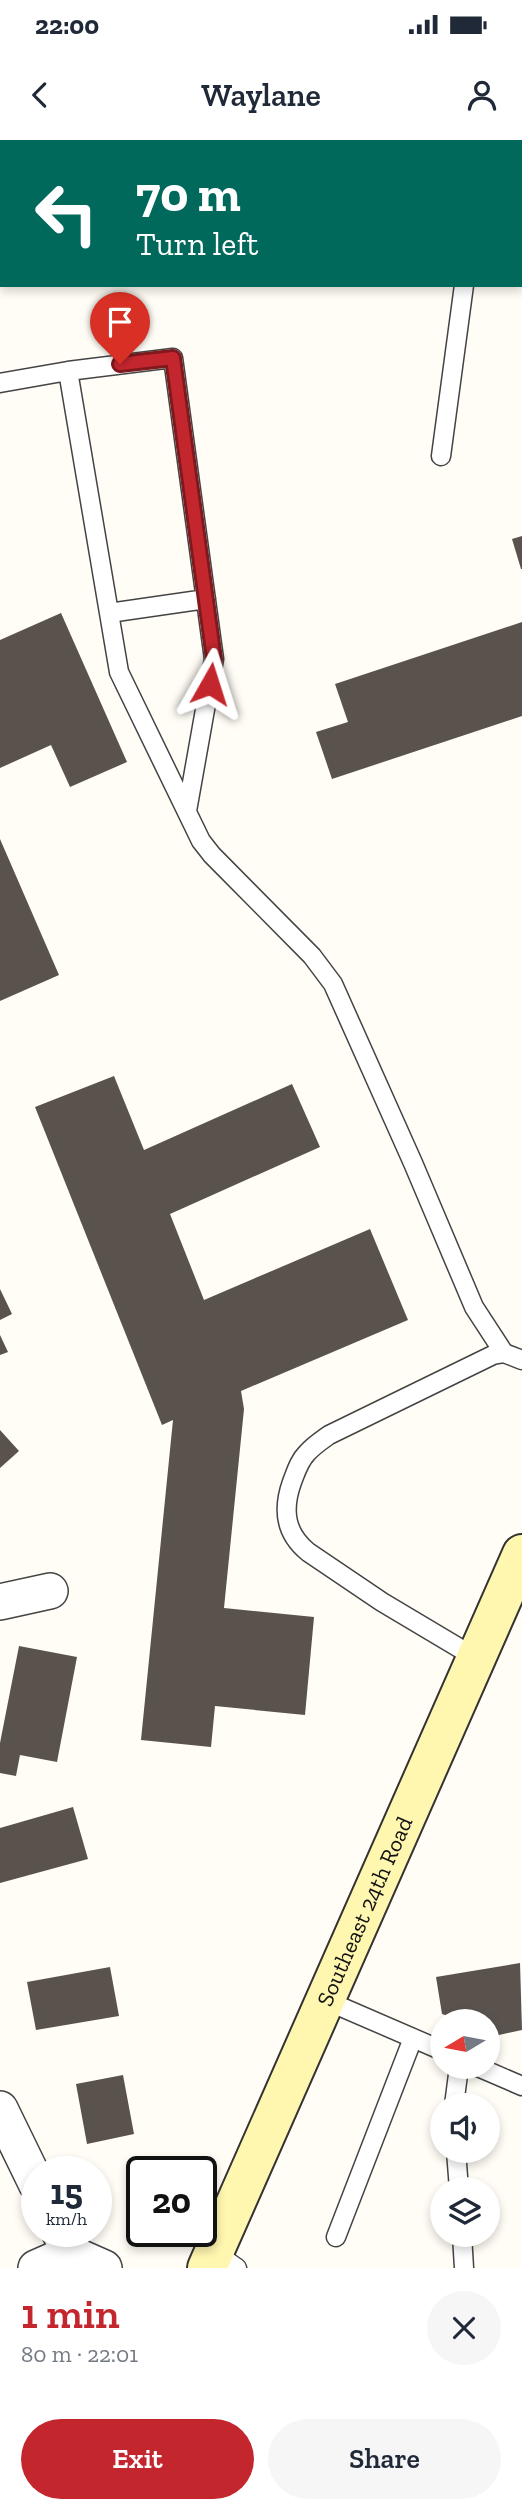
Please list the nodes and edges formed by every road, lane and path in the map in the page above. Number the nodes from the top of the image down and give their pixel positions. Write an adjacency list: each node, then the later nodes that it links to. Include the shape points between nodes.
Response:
1 (464, 287): 4 (lane)
2 (68, 371): 3 (lane); 5 (lane, via 173,358); 6 (lane)
3 (0, 383)
4 (441, 456)
5 (206, 599): 6 (lane); 7 (lane, via 214,659)
6 (109, 613): 7 (lane, via 119,672)
7 (187, 811): 8 (lane, via 212,855 312,956 333,984 469,1296)
8 (504, 1353): 9 (lane); 13 (lane, via 329,1435 308,1451 298,1466 285,1509 297,1543 382,1602)
9 (522, 1360)
10 (522, 1554): 13 (street, Southeast 24th Road)
11 (50, 1591): 12 (street)
12 (0, 1602)
13 (476, 1658): 14 (street, Southeast 24th Road)
14 (325, 2000): 15 (lane); 25 (street, Southeast 24th Road)
15 (413, 2038): 16 (lane); 21 (lane)
16 (430, 2045)
17 (500, 2076): 18 (lane)
18 (522, 2086)
19 (0, 2109): 20 (street)
20 (23, 2156)
21 (336, 2237)
22 (59, 2247): 26 (street)
23 (72, 2247): 27 (street)
24 (463, 2247): 28 (lane)
25 (219, 2263)
26 (36, 2268)
27 (104, 2268)
28 (464, 2268)

